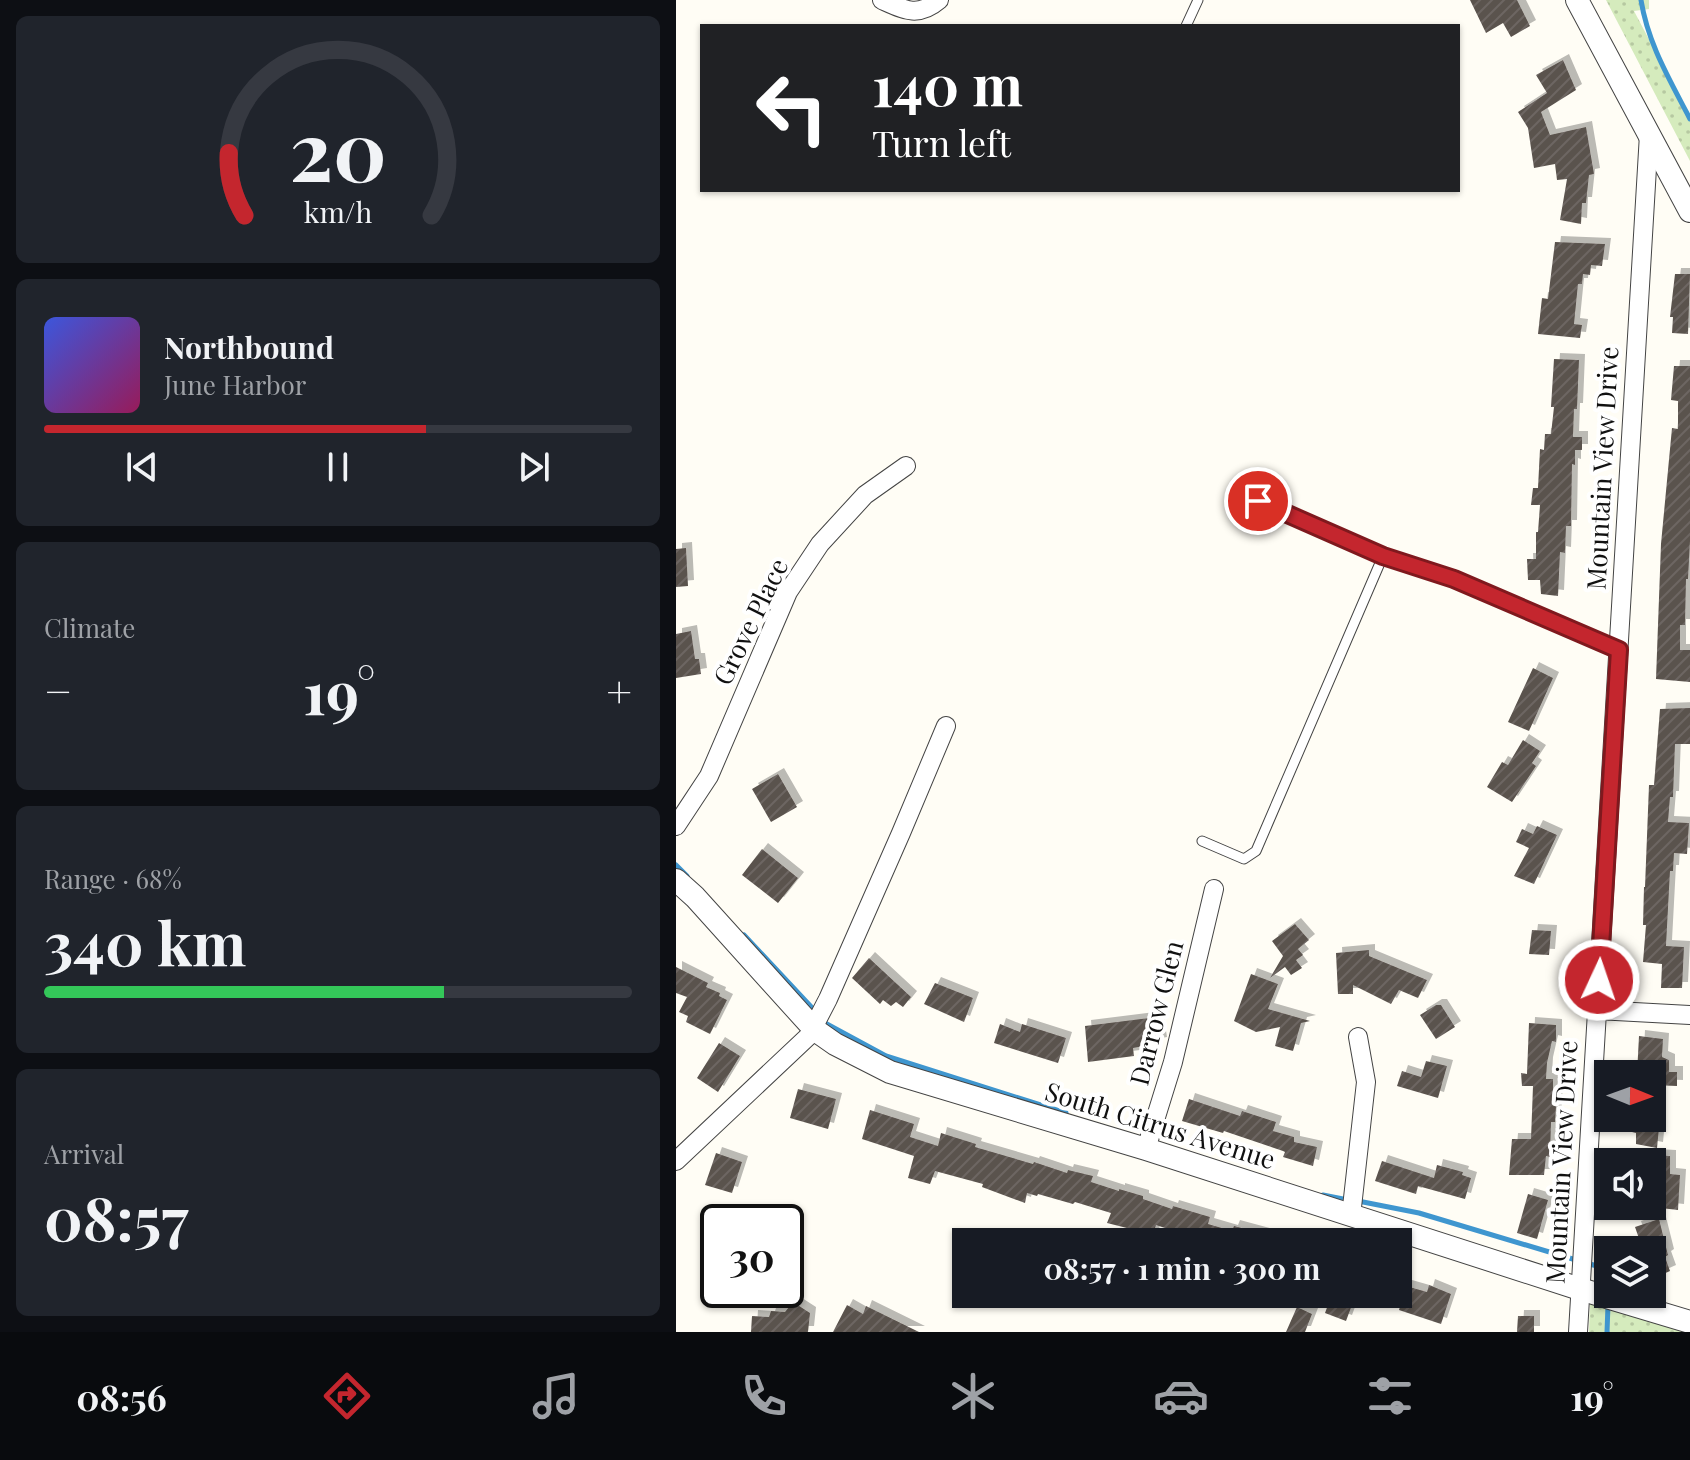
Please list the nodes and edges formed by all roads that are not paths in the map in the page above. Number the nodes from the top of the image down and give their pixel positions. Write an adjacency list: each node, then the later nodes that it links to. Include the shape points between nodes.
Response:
1 (882, 0): 4 (street, via 908,12)
2 (1198, 0): 5 (lane)
3 (1577, 0): 6 (street)
4 (934, 4)
5 (1187, 24)
6 (1649, 134): 7 (street); 11 (street, Mountain View Drive)
7 (1690, 211)
8 (906, 466): 13 (street, Grove Place, via 865,495 820,544 788,592 709,776)
9 (1258, 501): 10 (lane)
10 (1383, 556): 11 (lane, via 1454,579); 14 (lane, via 1256,851 1244,859)
11 (1619, 650): 17 (street, Mountain View Drive)
12 (946, 726): 19 (street)
13 (676, 826)
14 (1202, 841)
15 (676, 880): 19 (street, South Citrus Avenue)
16 (1214, 889): 21 (street, Darrow Glen, via 1173,1062)
17 (1597, 1010): 18 (street); 24 (street, Mountain View Drive)
18 (1690, 1015)
19 (814, 1029): 21 (street, South Citrus Avenue, via 890,1072); 22 (street)
20 (1358, 1037): 23 (street, via 1366,1082)
21 (1146, 1149): 23 (street, South Citrus Avenue)
22 (676, 1161)
23 (1351, 1216): 24 (street, South Citrus Avenue)
24 (1580, 1289): 25 (street, South Citrus Avenue); 26 (street, Mountain View Drive)
25 (1690, 1322)
26 (1578, 1332)

